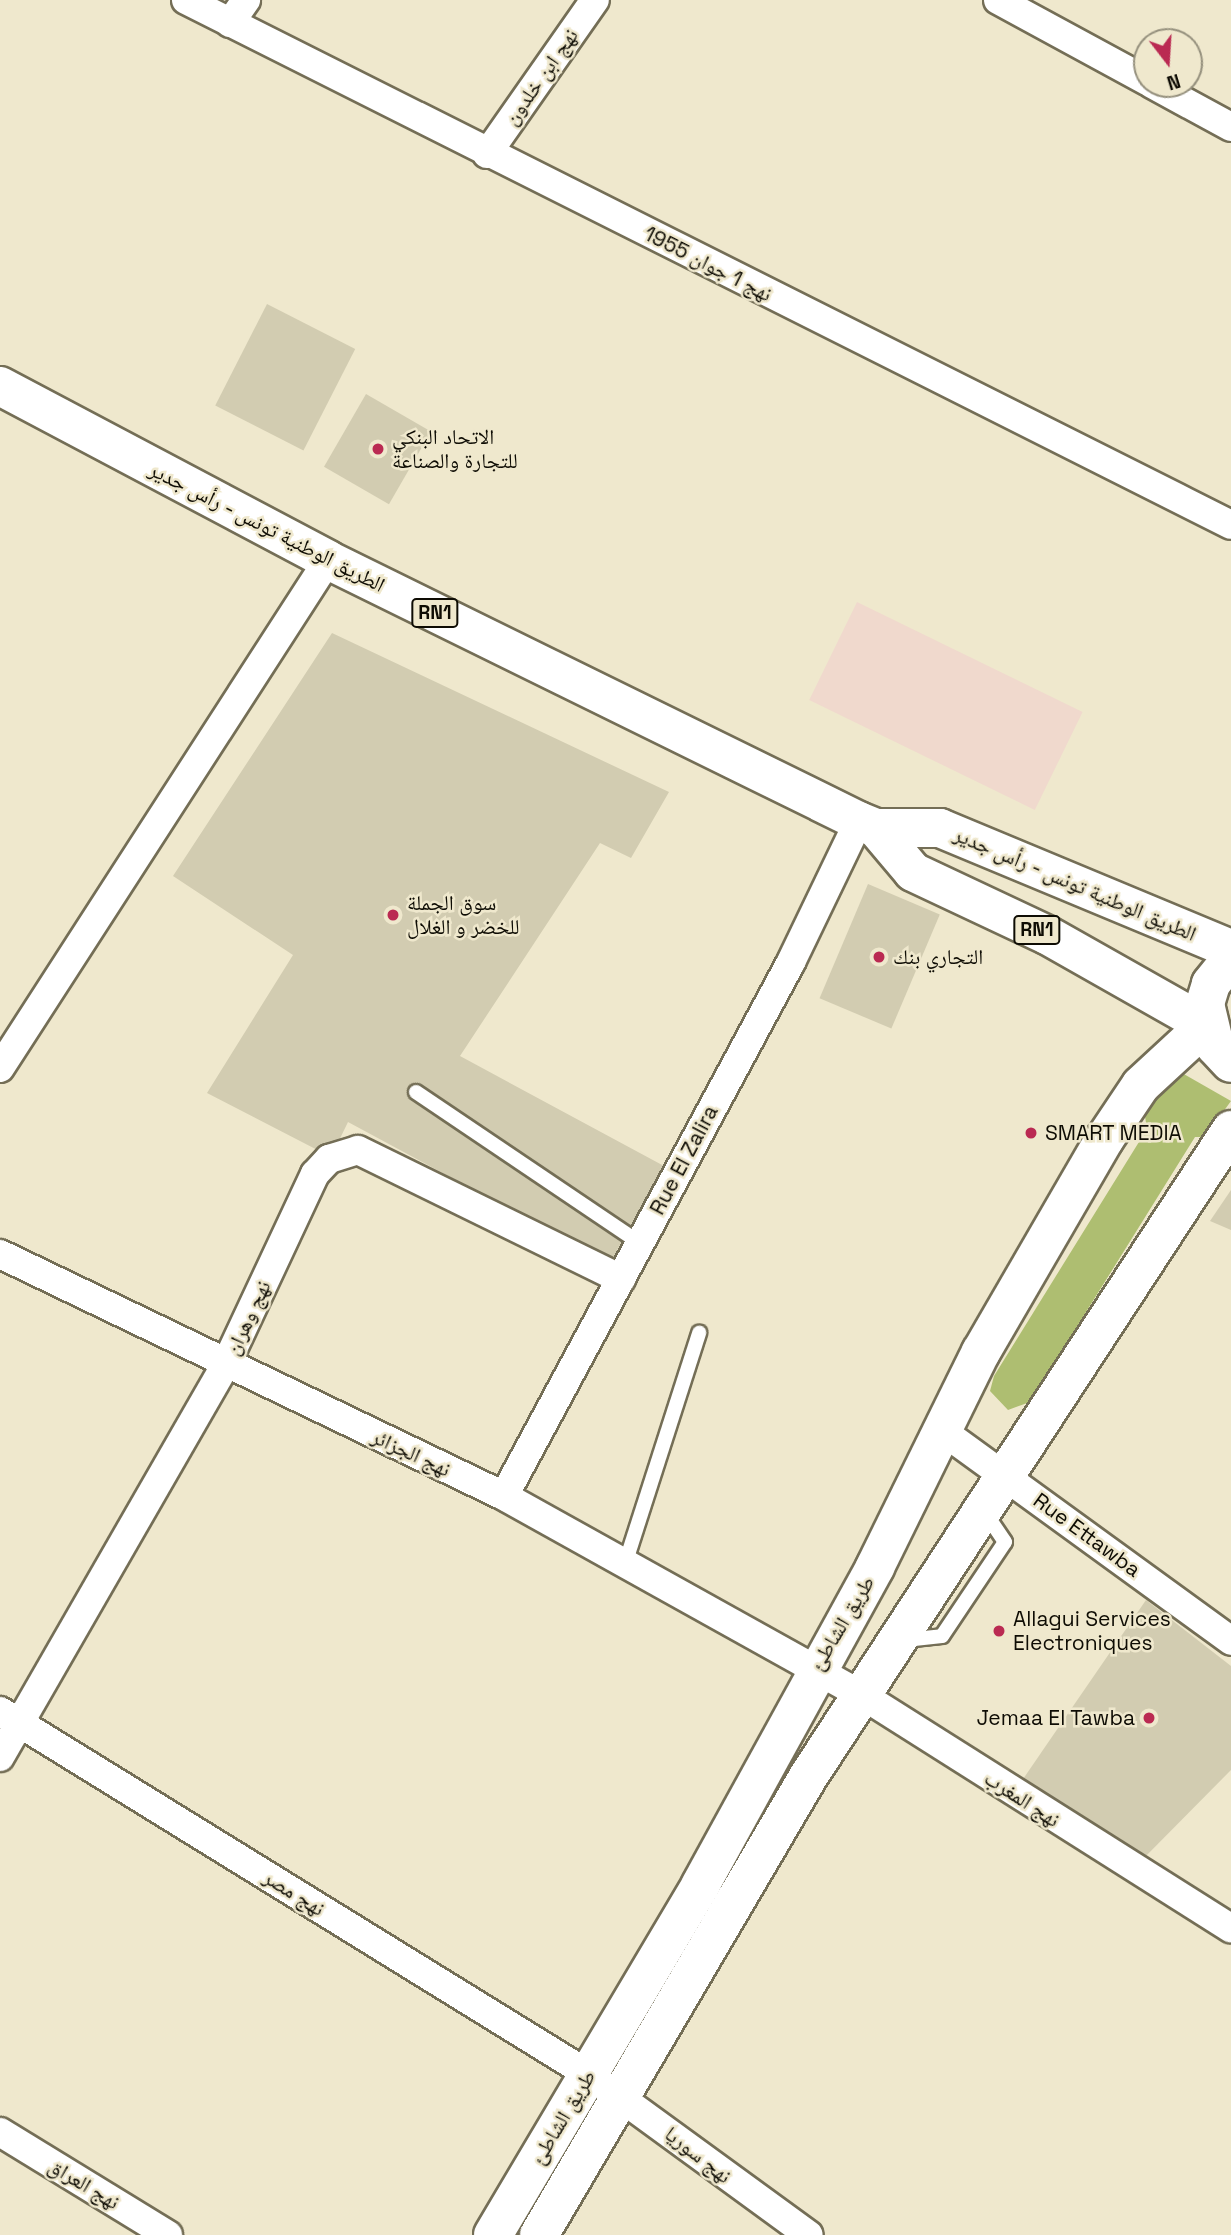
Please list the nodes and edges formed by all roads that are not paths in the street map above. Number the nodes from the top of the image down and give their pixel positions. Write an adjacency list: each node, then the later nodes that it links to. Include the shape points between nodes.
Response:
1 (186, 0): 5 (street, نهج 1 جوان 1955)
2 (246, 0): 5 (street)
3 (595, 0): 9 (street, نهج ابن خلدون)
4 (998, 0): 6 (street)
5 (230, 23): 9 (street, نهج 1 جوان 1955)
6 (1133, 73)
7 (1178, 98): 8 (street)
8 (1231, 127)
9 (487, 154): 11 (street, نهج 1 جوان 1955)
10 (0, 386): 12 (street, الطريق الوطنية تونس - رأس جدير / RN1)
11 (1231, 525)
12 (328, 560): 13 (street, الطريق الوطنية تونس - رأس جدير / RN1); 18 (street)
13 (867, 825): 14 (street, الطريق الوطنية تونس - رأس جدير / RN1, via 940,828); 16 (street, الطريق الوطنية تونس - رأس جدير / RN1, via 914,872 1047,935); 21 (street, Rue El Zalira)
14 (1231, 949)
15 (1231, 959): 16 (street, via 1211,984)
16 (1206, 1026): 17 (street, RN1); 26 (street, طريق الشاطئ, via 1141,1085 1104,1140)
17 (1231, 1063)
18 (0, 1068)
19 (416, 1092): 21 (lane)
20 (1231, 1130): 27 (street, طريق الشاطئ)
21 (640, 1243): 23 (street, Rue El Zalira)
22 (0, 1254): 25 (street, نهج الجزائر)
23 (621, 1279): 25 (street, نهج وهران, via 358,1150 341,1150 315,1174); 28 (street, Rue El Zalira)
24 (699, 1334): 29 (lane)
25 (225, 1366): 28 (street, نهج الجزائر); 33 (street, نهج وهران)
26 (941, 1430): 27 (street, Rue Ettawba); 31 (street, طريق الشاطئ, via 875,1567)
27 (1007, 1477): 30 (street, Rue Ettawba); 32 (street, طريق الشاطئ, via 982,1508)
28 (504, 1496): 29 (street, نهج الجزائر)
29 (625, 1564): 31 (street, نهج الجزائر)
30 (1229, 1635)
31 (814, 1669): 32 (street, نهج المغرب); 36 (street, طريق الشاطئ, via 701,1884)
32 (864, 1697): 35 (street, نهج المغرب); 37 (street, طريق الشاطئ, via 808,1777)
33 (10, 1717): 34 (street, نهج وهران); 36 (street, نهج مصر)
34 (0, 1757)
35 (1231, 1928)
36 (588, 2074): 37 (street, نهج سوريا); 40 (street, طريق الشاطئ)
37 (624, 2098): 41 (street, طريق الشاطئ); 42 (street, نهج سوريا)
38 (0, 2132): 39 (street, نهج العراق)
39 (152, 2231)
40 (493, 2235)
41 (539, 2235)
42 (809, 2235)

